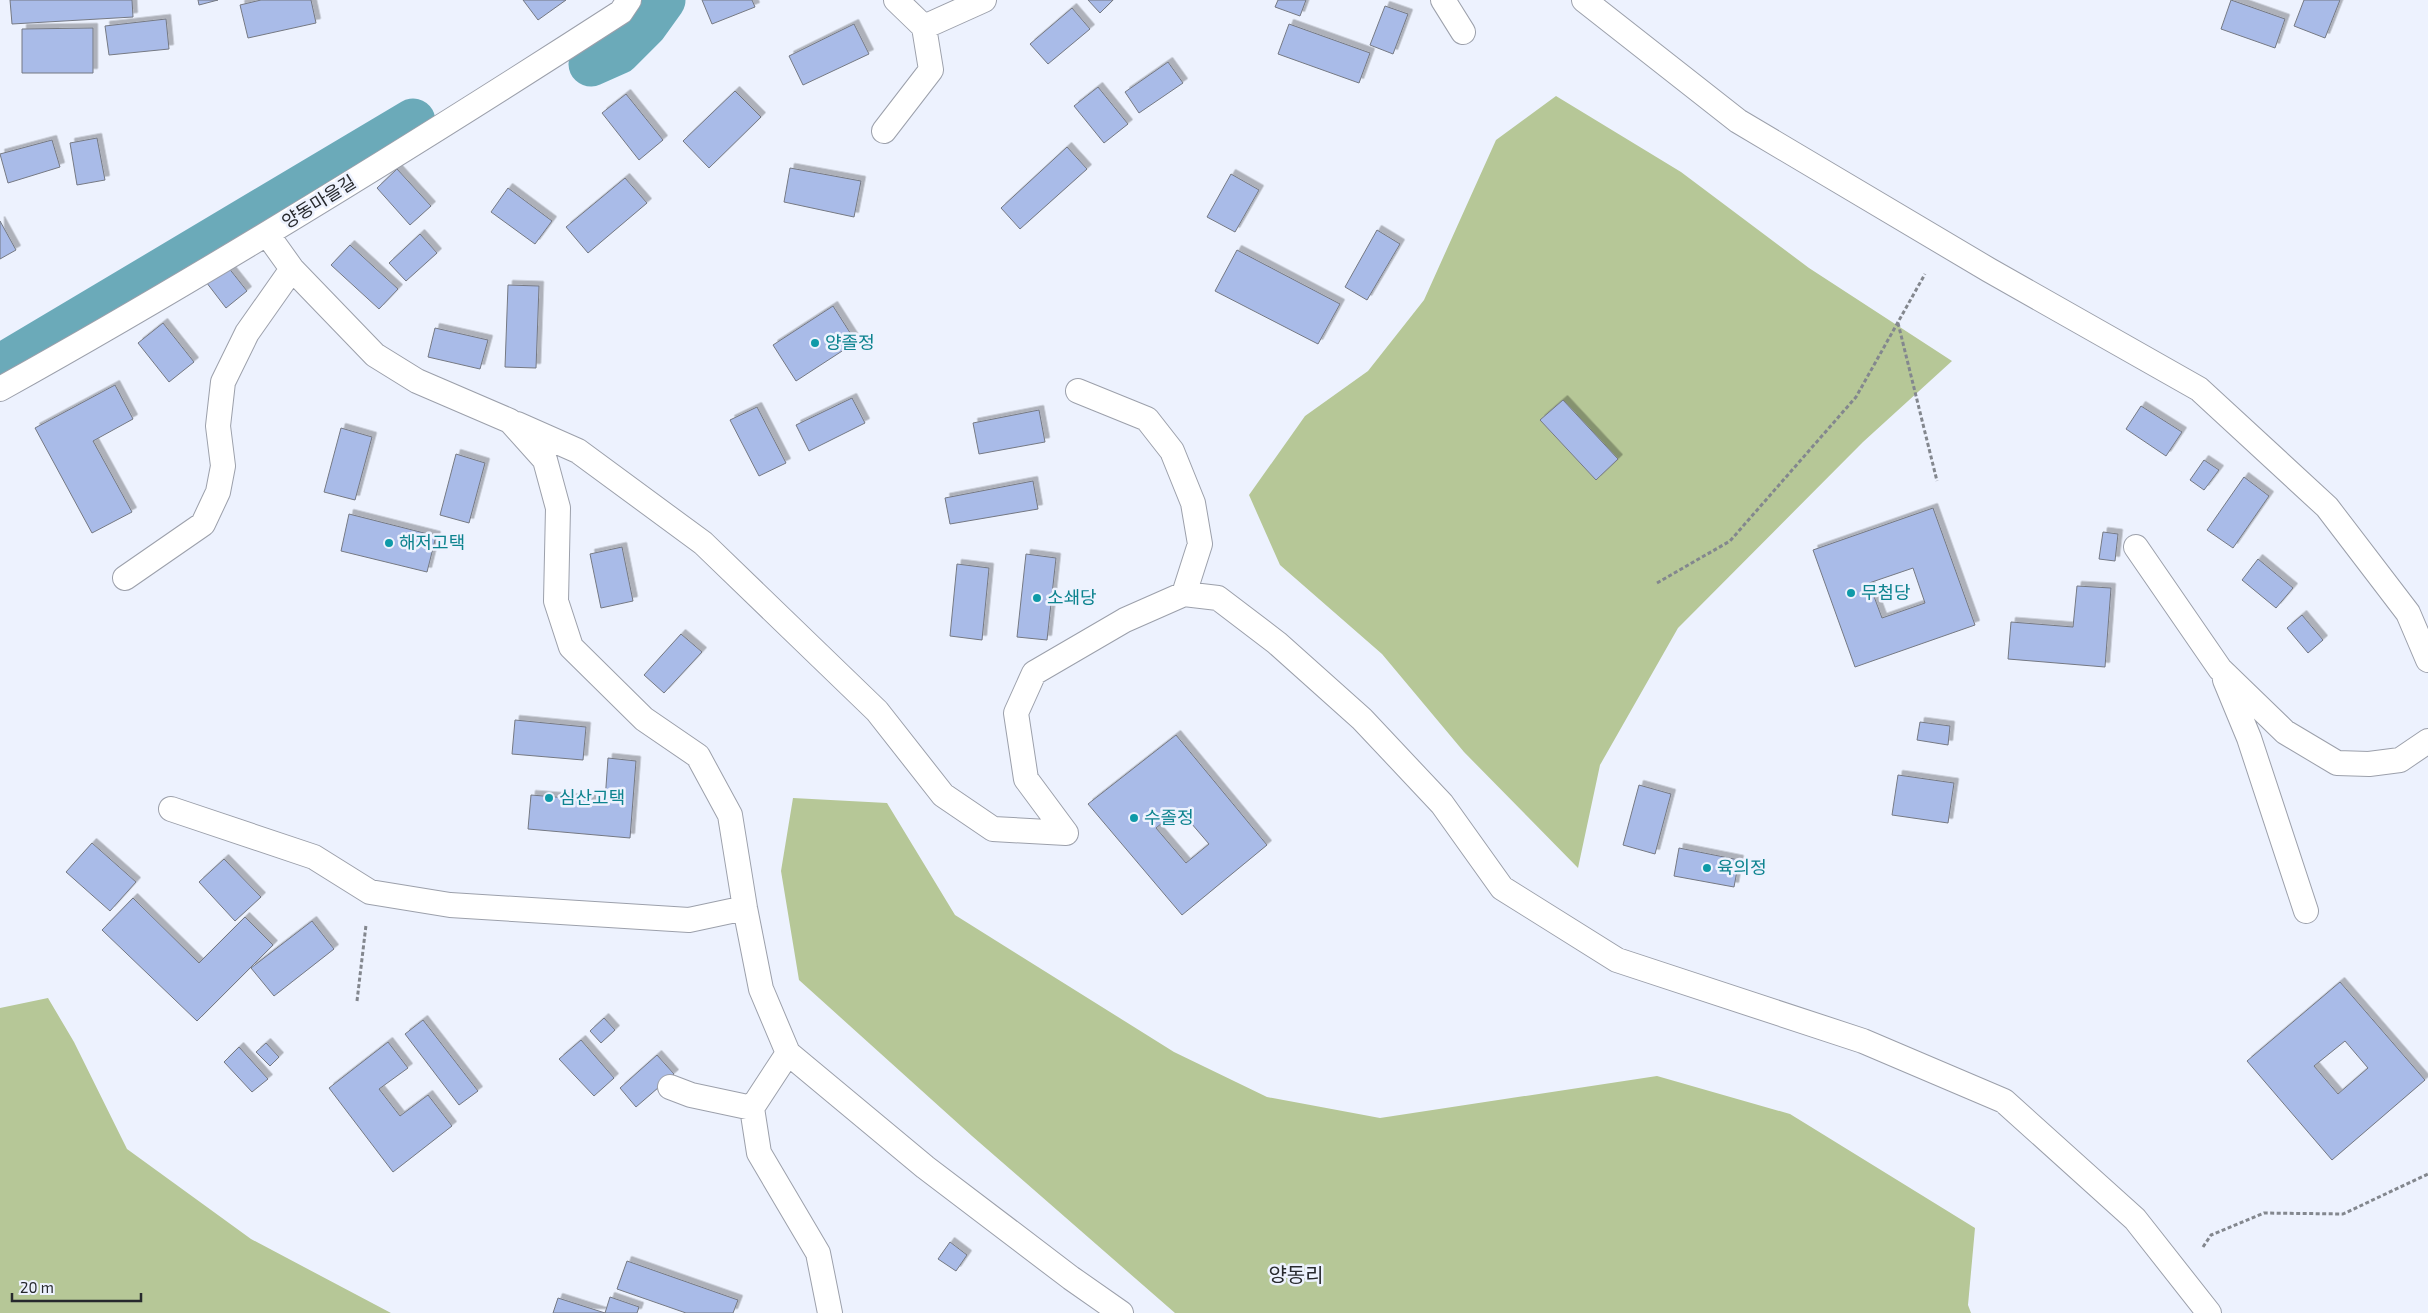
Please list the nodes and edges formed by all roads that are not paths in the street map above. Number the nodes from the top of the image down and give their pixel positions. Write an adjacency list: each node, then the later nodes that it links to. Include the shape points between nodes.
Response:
1 (629, 0): 9 (lane, 양동마을길, via 621,12 499,91)
2 (896, 0): 6 (lane)
3 (984, 0): 6 (lane)
4 (1443, 0): 7 (lane)
5 (1584, 0): 17 (lane, via 1738,121 2199,389 2327,507 2408,612)
6 (924, 26): 8 (lane, via 931,70)
7 (1463, 32)
8 (884, 131)
9 (267, 234): 10 (lane); 11 (lane, 양동마을길)
10 (292, 269): 13 (lane, via 375,355 417,381); 15 (lane, via 247,333 223,382 218,426 223,466 218,492 202,524)
11 (0, 389)
12 (1078, 391): 16 (lane, via 1148,419 1172,451 1193,503 1200,544)
13 (510, 421): 16 (lane, via 578,451 703,543 877,711 943,795 993,829 1066,833 1026,779 1016,713 1034,673 1124,620); 21 (lane, via 545,460 558,508 556,601 571,647 644,719 698,756 730,815)
14 (2136, 547): 18 (lane)
15 (125, 578)
16 (1184, 594): 26 (lane, via 1218,598 1277,643 1362,720 1442,804 1502,888 1617,960 1863,1041 2004,1101 2135,1219 2182,1279)
17 (2428, 660)
18 (2220, 669): 19 (lane, via 2285,732 2337,763 2369,764 2400,760); 22 (lane, via 2249,738)
19 (2428, 741)
20 (170, 809): 21 (lane, via 314,857 370,892 450,905 689,920)
21 (745, 908): 23 (lane, via 760,989)
22 (2306, 911)
23 (788, 1053): 25 (lane); 28 (lane, via 925,1167)
24 (670, 1087): 25 (lane, via 691,1095)
25 (752, 1108): 27 (lane, via 759,1153 818,1253)
26 (2198, 1310)
27 (830, 1313)
28 (1121, 1313)

